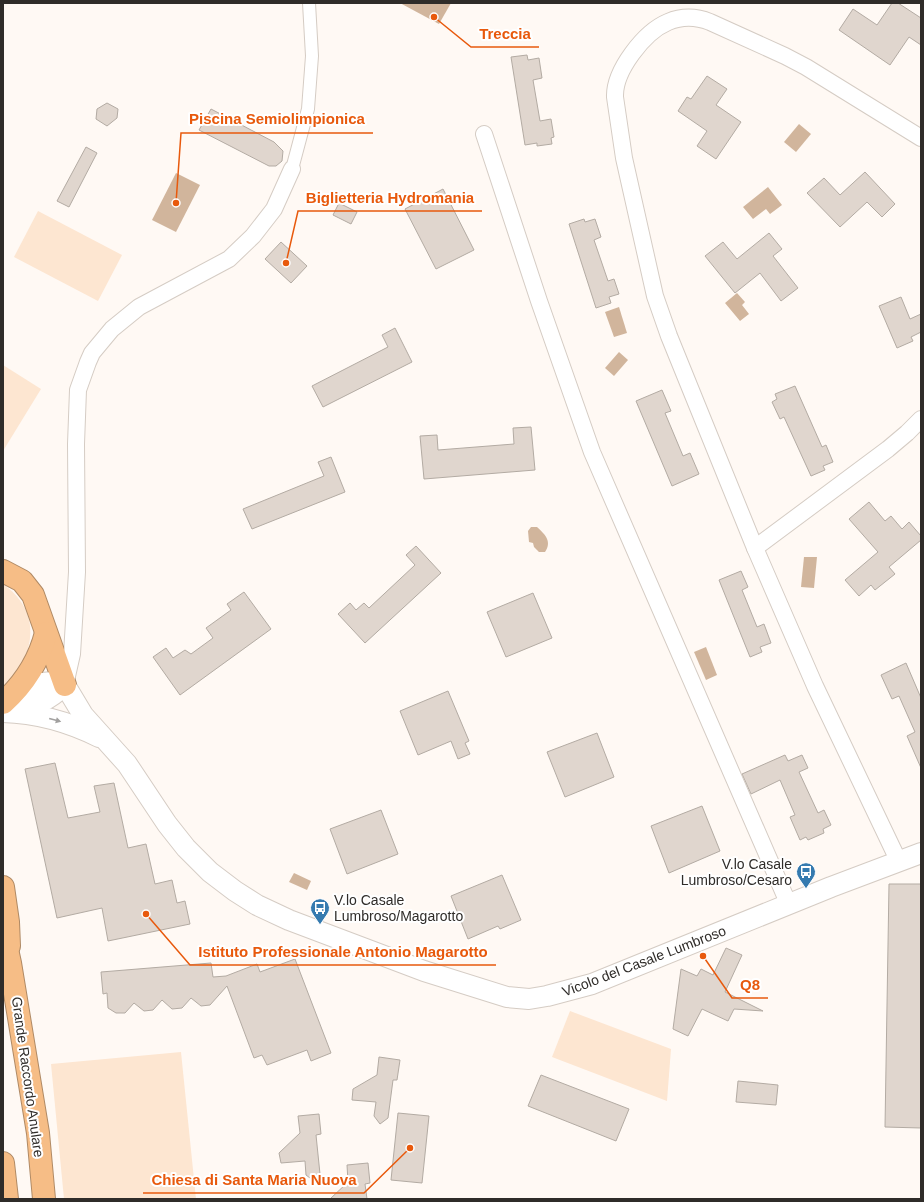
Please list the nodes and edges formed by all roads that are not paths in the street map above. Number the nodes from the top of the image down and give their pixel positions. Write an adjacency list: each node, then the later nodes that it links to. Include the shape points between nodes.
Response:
1 (308, 3): 4 (street, via 312,56 308,108)
2 (484, 134): 16 (street, via 592,452)
3 (921, 138): 6 (street, via 795,61 698,18 688,17 673,21 654,31 630,56 616,83 614,97 624,158 655,296)
4 (292, 169): 9 (street, via 274,209 253,236 229,259 139,307 112,329 92,353 88,362 78,390 77,572 72,654)
5 (921, 419): 6 (street, via 888,449)
6 (755, 548): 14 (street, via 815,686)
7 (7, 573): 8 (highway, via 26,585 33,595)
8 (46, 633): 9 (highway); 10 (highway, via 29,674)
9 (65, 685): 10 (street, via 50,681 36,684); 11 (street, via 39,703); 12 (street, Vicolo del Casale Lumbroso, via 83,715)
10 (3, 704)
11 (3, 711): 12 (street, one-way to 12, via 55,720)
12 (105, 740): 16 (street, Vicolo del Casale Lumbroso, via 127,764 186,848 214,875 242,896 289,920 424,971 499,995 529,999 580,988)
13 (921, 853): 14 (street, Vicolo del Casale Lumbroso)
14 (899, 862): 16 (street, Vicolo del Casale Lumbroso)
15 (3, 887): 18 (highway)
16 (788, 905)
17 (3, 931): 18 (highway, Grande Raccordo Anulare)
18 (10, 963): 21 (highway, Grande Raccordo Anulare, via 38,1133)
19 (3, 1163): 20 (highway)
20 (7, 1199)
21 (44, 1199)

